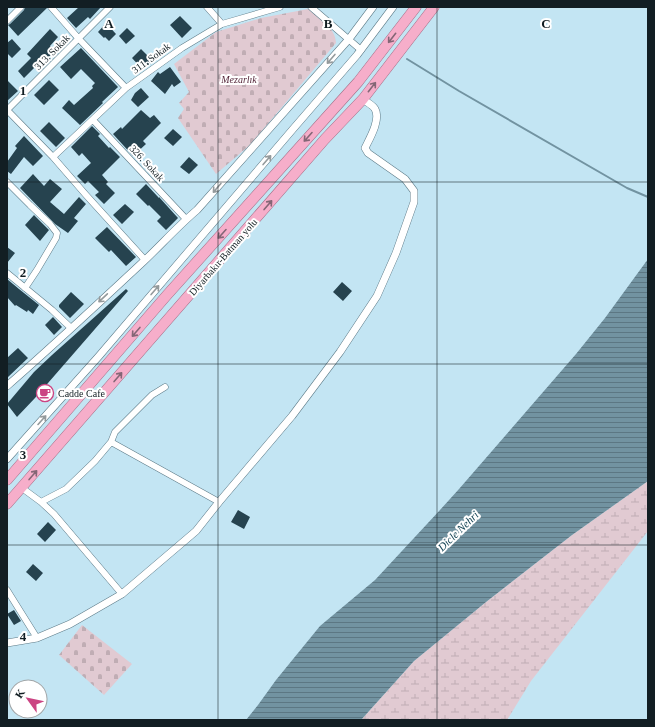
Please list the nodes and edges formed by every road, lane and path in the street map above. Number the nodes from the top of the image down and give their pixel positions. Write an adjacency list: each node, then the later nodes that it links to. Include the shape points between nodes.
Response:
1 (21, 7): 11 (street)
2 (51, 7): 13 (street)
3 (110, 7): 13 (street, 313. Sokak)
4 (207, 7): 12 (street)
5 (280, 7): 12 (street, 311. Sokak)
6 (311, 7): 14 (street)
7 (372, 7): 14 (street)
8 (393, 7): 15 (street)
9 (416, 7): 31 (highway, Diyarbakır-Batman yolu, one-way to 31, via 358,82 162,301)
10 (434, 7): 17 (highway, Diyarbakır-Batman yolu, one-way to 10)
11 (7, 21)
12 (222, 24): 16 (street, 311. Sokak, via 182,48)
13 (79, 38): 16 (street); 18 (street, 313. Sokak)
14 (348, 39): 15 (street); 22 (street, one-way to 22, via 197,210)
15 (360, 50): 30 (street, one-way to 15, via 99,356)
16 (126, 88): 19 (street, 311. Sokak)
17 (362, 99): 32 (highway, Diyarbakır-Batman yolu, one-way to 17); 34 (street, via 375,109 377,119 366,148 368,153 405,179 414,191 414,202 399,246 378,296 340,352 292,416)
18 (7, 110): 20 (street)
19 (93, 120): 20 (street, 311. Sokak); 22 (street, 326. Sokak)
20 (53, 158): 23 (street)
21 (7, 182): 25 (street, via 57,233)
22 (186, 219): 23 (street)
23 (145, 260): 26 (street, one-way to 26)
24 (7, 273): 25 (street)
25 (25, 288): 26 (street)
26 (71, 328): 27 (street)
27 (7, 386)
28 (165, 387): 29 (street, via 152,395 115,432)
29 (111, 442): 33 (street, via 66,489); 34 (street)
30 (7, 459)
31 (7, 480)
32 (22, 488): 33 (street); 35 (highway, Diyarbakır-Batman yolu)
33 (41, 502): 37 (street)
34 (219, 502): 37 (street, via 196,532)
35 (7, 504)
36 (7, 590): 38 (street)
37 (122, 594): 38 (street, via 70,624)
38 (36, 638): 39 (street)
39 (7, 642)

